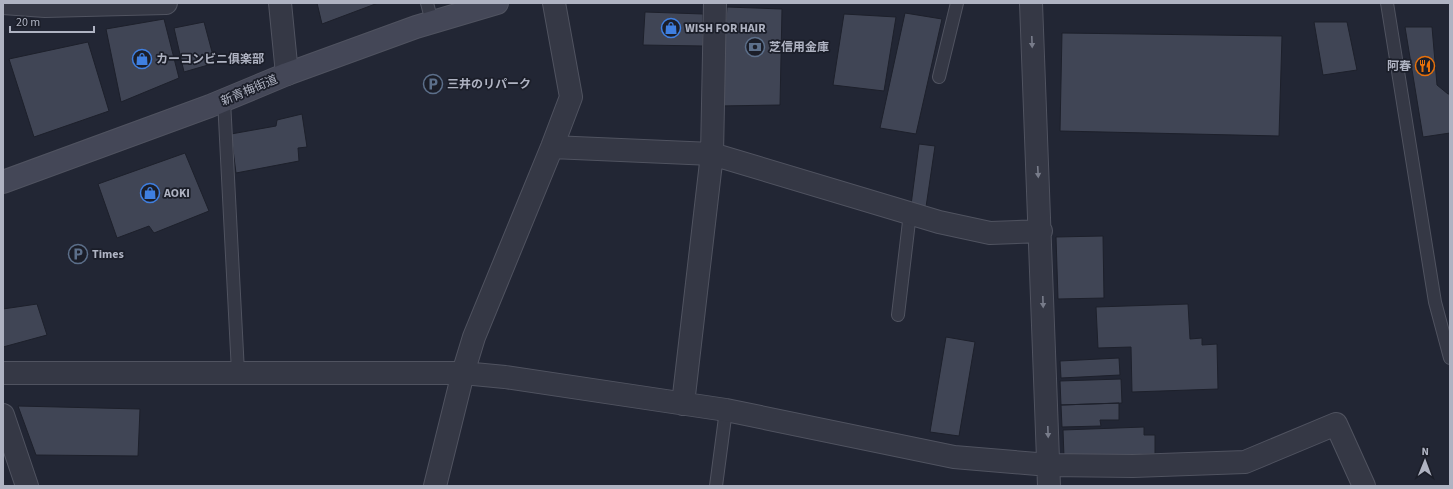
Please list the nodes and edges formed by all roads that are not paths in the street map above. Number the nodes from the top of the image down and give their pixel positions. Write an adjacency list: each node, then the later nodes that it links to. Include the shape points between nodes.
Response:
1 (166, 3): 9 (street, via 45,6)
2 (280, 3): 11 (street)
3 (497, 3): 10 (main road, 新青梅街道)
4 (554, 3): 14 (street, via 571,97)
5 (715, 3): 15 (street)
6 (957, 3): 12 (lane)
7 (1031, 3): 18 (street, one-way to 18)
8 (1387, 3): 20 (lane, via 1435,302)
9 (3, 4)
10 (430, 12): 11 (main road, 新青梅街道)
11 (287, 74): 13 (main road, 新青梅街道)
12 (939, 77)
13 (224, 100): 16 (main road, 新青梅街道); 21 (lane)
14 (552, 147): 15 (street); 23 (street, via 474,336)
15 (712, 154): 17 (street); 24 (street)
16 (3, 182)
17 (910, 213): 18 (street, via 990,233); 19 (lane)
18 (1041, 231): 28 (street, one-way to 28)
19 (898, 314)
20 (1450, 358)
21 (238, 372): 22 (street); 23 (street)
22 (3, 373)
23 (463, 373): 24 (street); 30 (street)
24 (683, 404): 25 (street)
25 (726, 410): 28 (street); 31 (lane)
26 (3, 415): 27 (street)
27 (8, 444): 29 (street)
28 (1049, 476): 32 (street, via 1133,466 1245,462 1336,424)
29 (27, 486)
30 (435, 486)
31 (716, 486)
32 (1364, 486)

